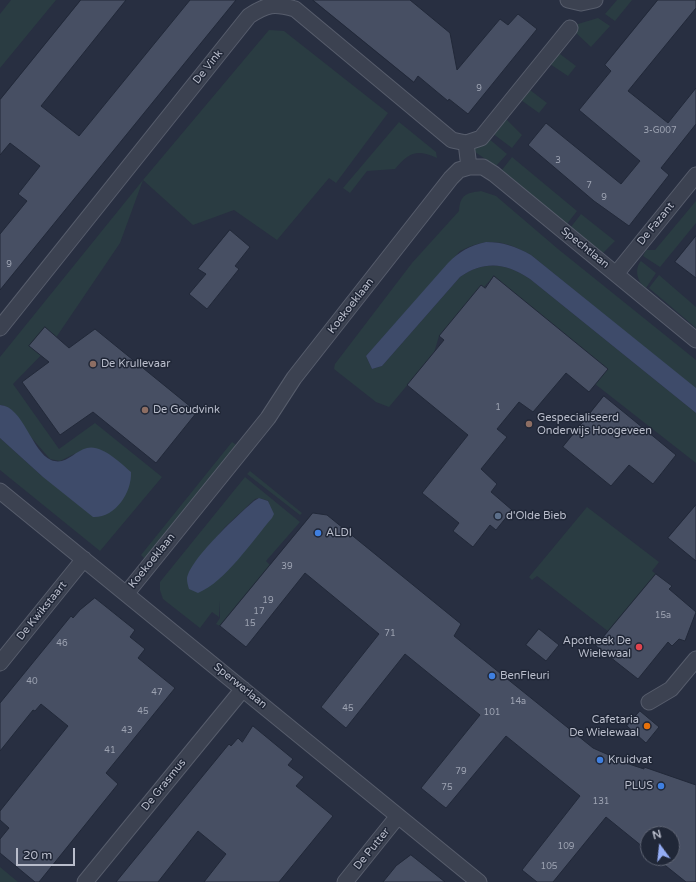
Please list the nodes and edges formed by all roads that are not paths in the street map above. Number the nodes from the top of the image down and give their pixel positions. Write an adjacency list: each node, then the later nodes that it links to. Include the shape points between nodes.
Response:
1 (570, 28): 2 (street, via 481,138)
2 (466, 143): 3 (street); 6 (street, De Vink, via 452,140 295,9 280,5 264,6 249,16)
3 (469, 167): 5 (street, Spechtlaan, via 483,167 494,174); 10 (street, Koekoeklaan, via 459,170 451,178 294,378 268,418)
4 (696, 175): 5 (street, De Fazant)
5 (616, 274): 7 (street, Spechtlaan)
6 (0, 328)
7 (696, 340)
8 (0, 491): 9 (street, Sperwerlaan)
9 (84, 559): 10 (street, Sperwerlaan); 12 (street, De Kwikstaart)
10 (126, 594): 13 (street, Sperwerlaan)
11 (696, 659): 14 (street, via 671,689)
12 (0, 663)
13 (243, 689): 15 (street, Sperwerlaan); 16 (street, De Grasmus)
14 (649, 702)
15 (398, 816): 17 (street, De Putter); 18 (street, Sperwerlaan)
16 (85, 882)
17 (345, 882)
18 (479, 882)

